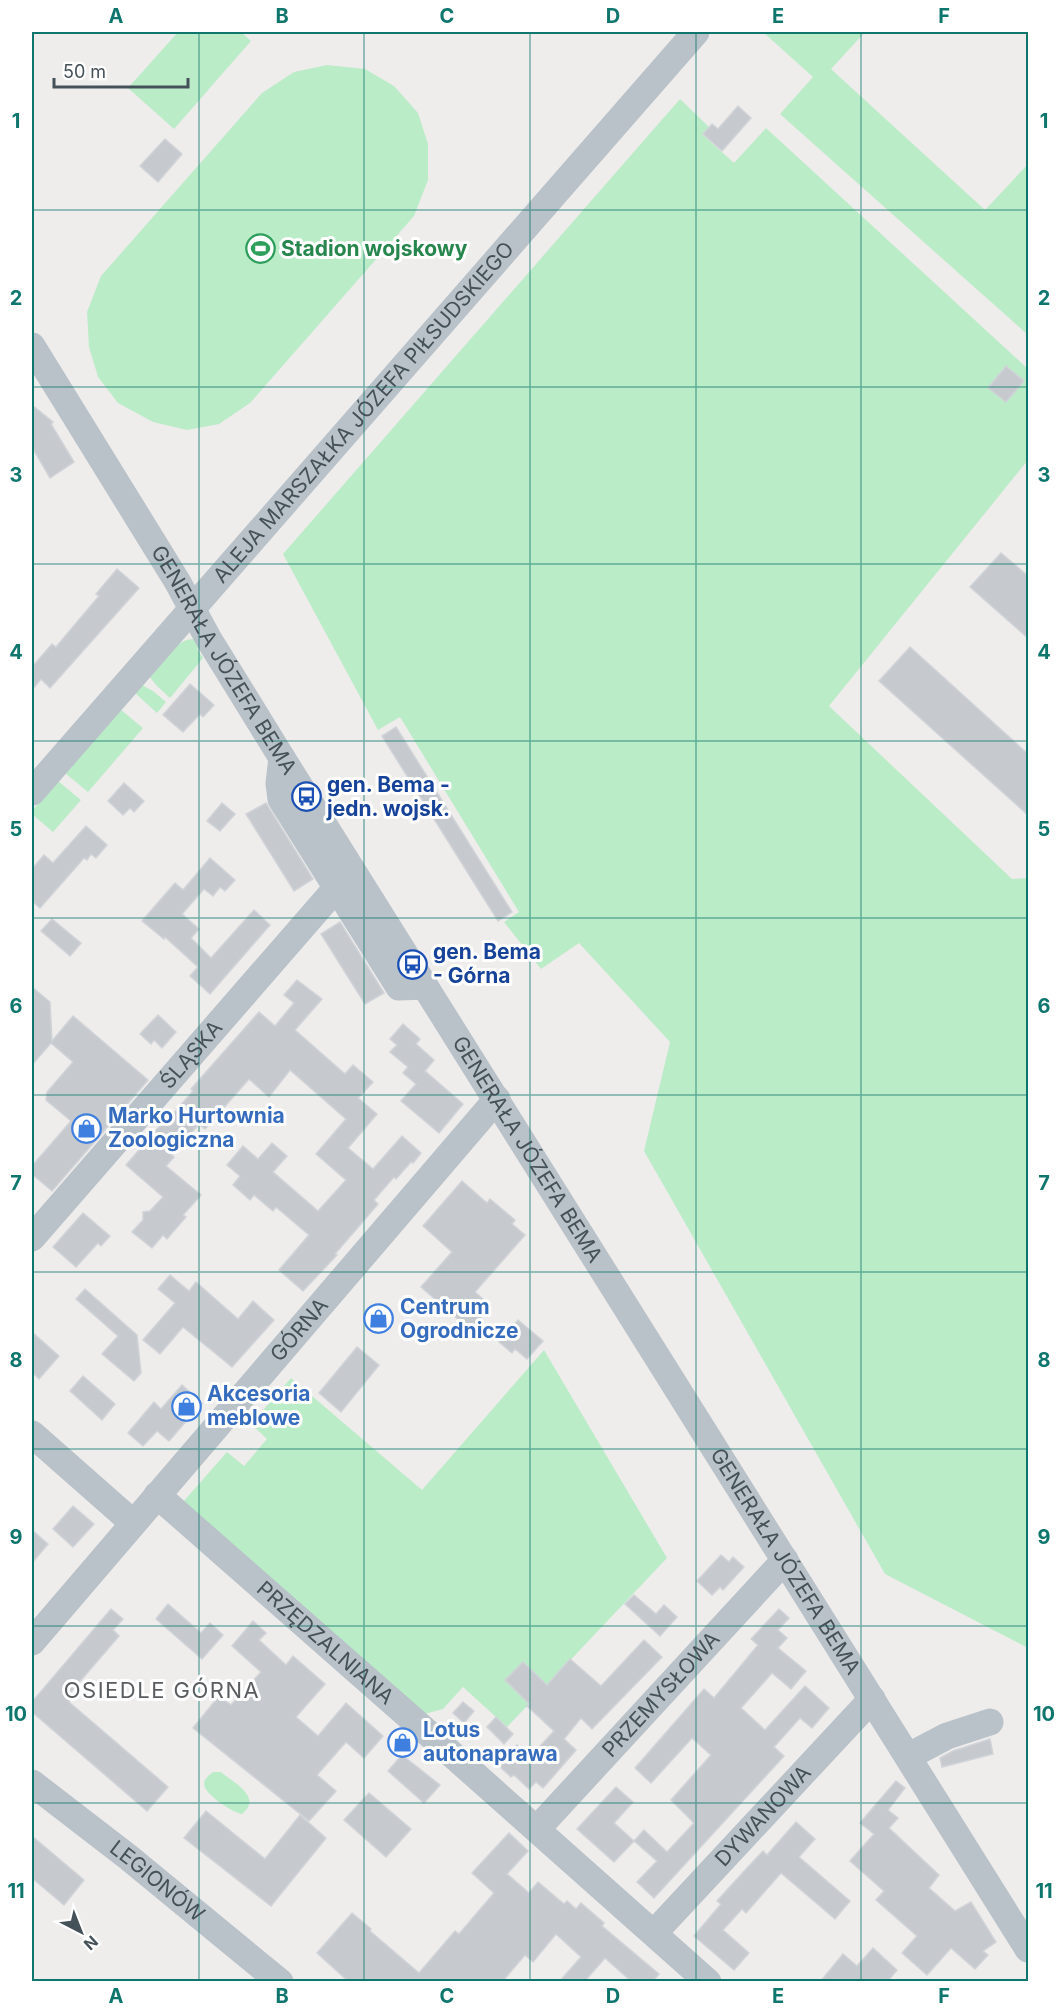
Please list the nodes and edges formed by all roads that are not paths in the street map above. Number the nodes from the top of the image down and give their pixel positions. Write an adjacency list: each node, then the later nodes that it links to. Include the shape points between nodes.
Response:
1 (696, 32): 3 (street, ALEJA MARSZAŁKA JÓZEFA PIŁSUDSKIEGO)
2 (32, 346): 3 (street, GENERAŁA JÓZEFA BEMA)
3 (191, 609): 4 (street, ALEJA MARSZAŁKA JÓZEFA PIŁSUDSKIEGO); 5 (street, GENERAŁA JÓZEFA BEMA, via 282,758 281,799)
4 (32, 792)
5 (344, 879): 6 (street, GENERAŁA JÓZEFA BEMA, via 399,987 425,986); 7 (street, ŚLĄSKA)
6 (497, 1099): 9 (street, GÓRNA); 11 (street, GENERAŁA JÓZEFA BEMA)
7 (32, 1238)
8 (32, 1434): 10 (street)
9 (157, 1495): 10 (street, GÓRNA); 17 (street, PRZĘDZALNIANA)
10 (133, 1523): 12 (street, GÓRNA)
11 (785, 1560): 13 (street, GENERAŁA JÓZEFA BEMA); 17 (street, PRZEMYSŁOWA)
12 (32, 1642)
13 (872, 1699): 15 (street, GENERAŁA JÓZEFA BEMA); 18 (street, DYWANOWA)
14 (990, 1722): 15 (street, via 947,1736)
15 (909, 1756): 19 (street, GENERAŁA JÓZEFA BEMA)
16 (32, 1783): 20 (street, LEGIONÓW)
17 (537, 1829): 18 (street, PRZĘDZALNIANA)
18 (654, 1933): 21 (street, PRZĘDZALNIANA)
19 (1029, 1949)
20 (280, 1982)
21 (708, 1982)

